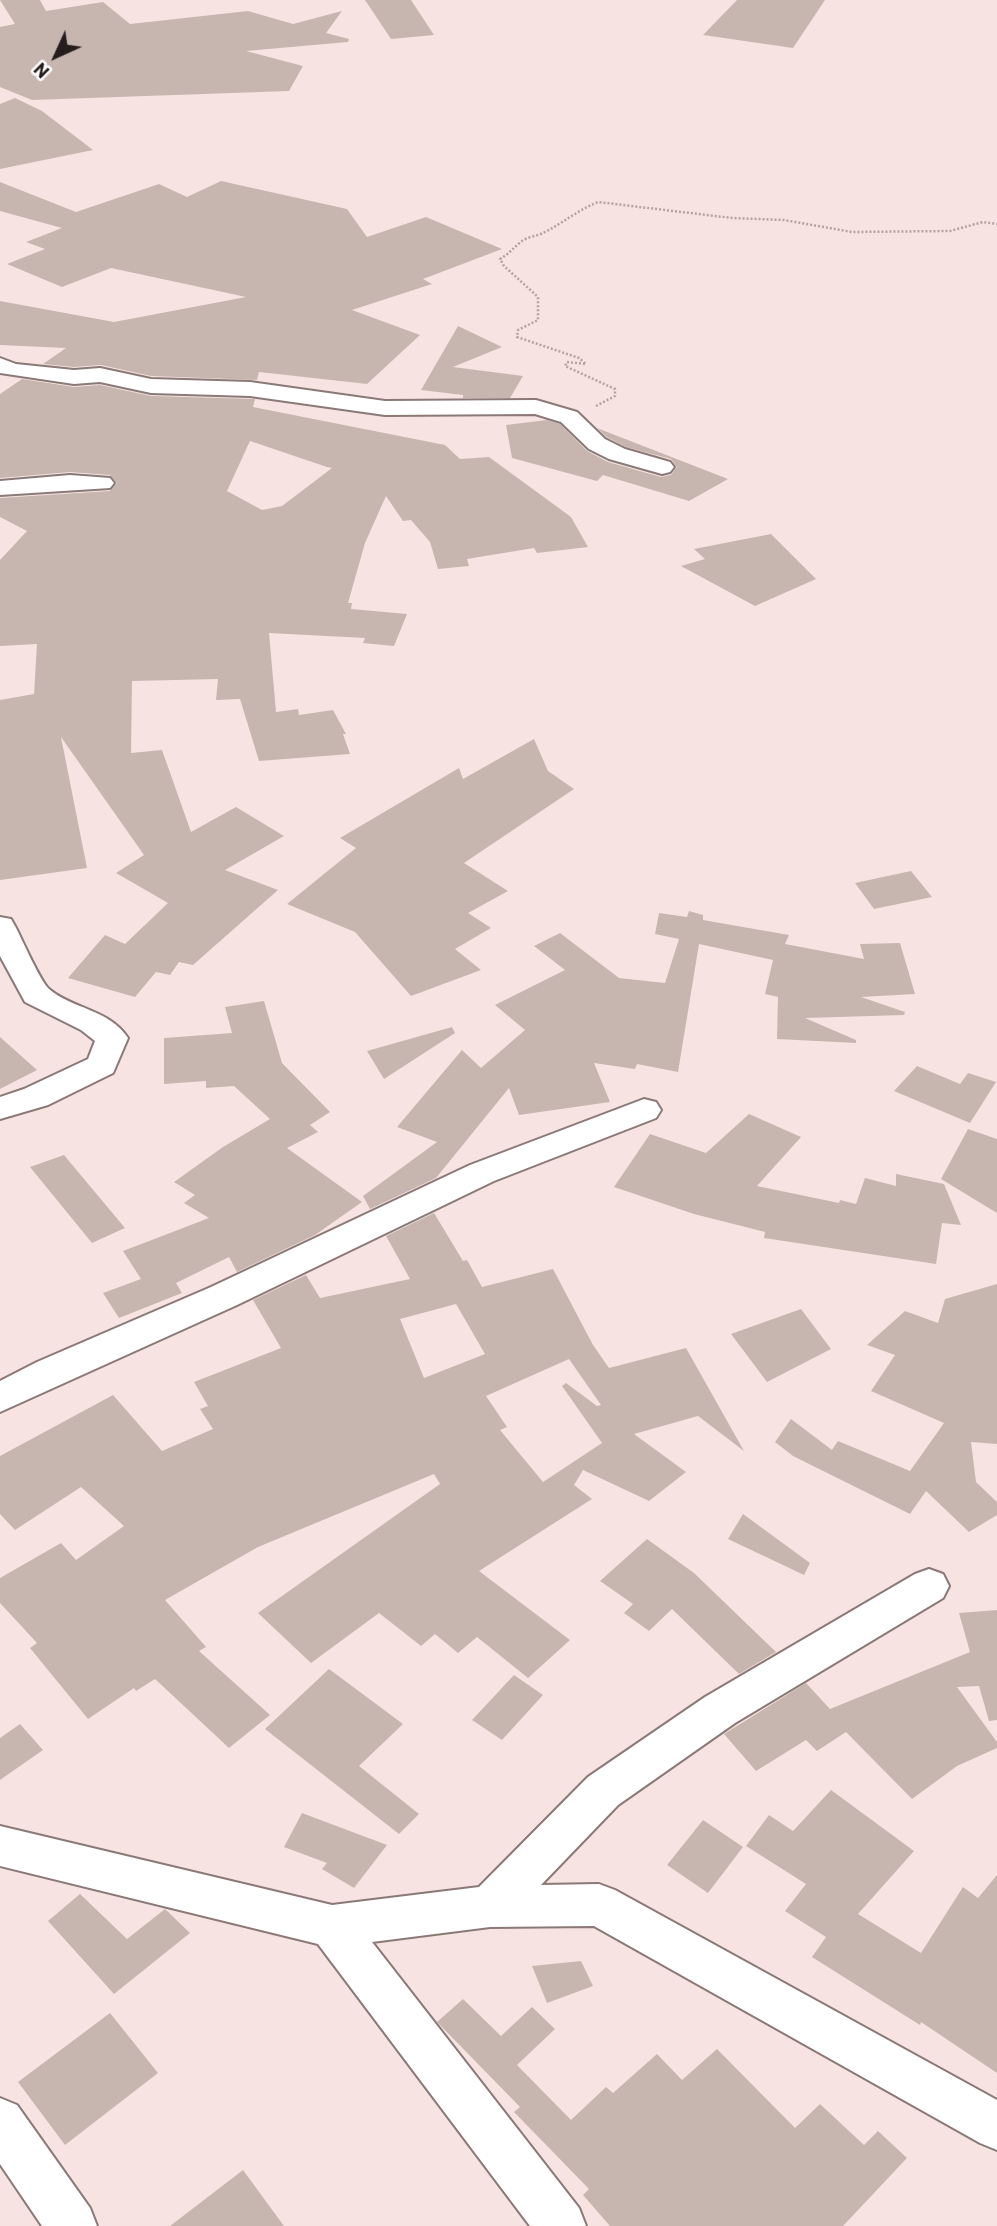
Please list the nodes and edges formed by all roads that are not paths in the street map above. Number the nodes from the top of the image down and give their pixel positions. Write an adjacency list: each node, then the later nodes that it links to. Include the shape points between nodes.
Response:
1 (0, 365): 2 (street, via 74,377 100,375 150,386 276,392 385,408 536,407 569,417 597,444 617,454)
2 (662, 467)
3 (102, 483): 4 (street)
4 (0, 488)
5 (0, 926): 6 (street, via 36,995 112,1038 102,1065 36,1097)
6 (0, 1108)
7 (644, 1110): 8 (street, via 482,1173)
8 (0, 1398)
9 (929, 1587): 11 (street, via 720,1710 603,1791)
10 (0, 1846): 12 (street)
11 (490, 1906): 12 (street); 14 (street, via 599,1905)
12 (332, 1926): 16 (street)
13 (0, 2122): 15 (street)
14 (997, 2126)
15 (72, 2226)
16 (561, 2226)

